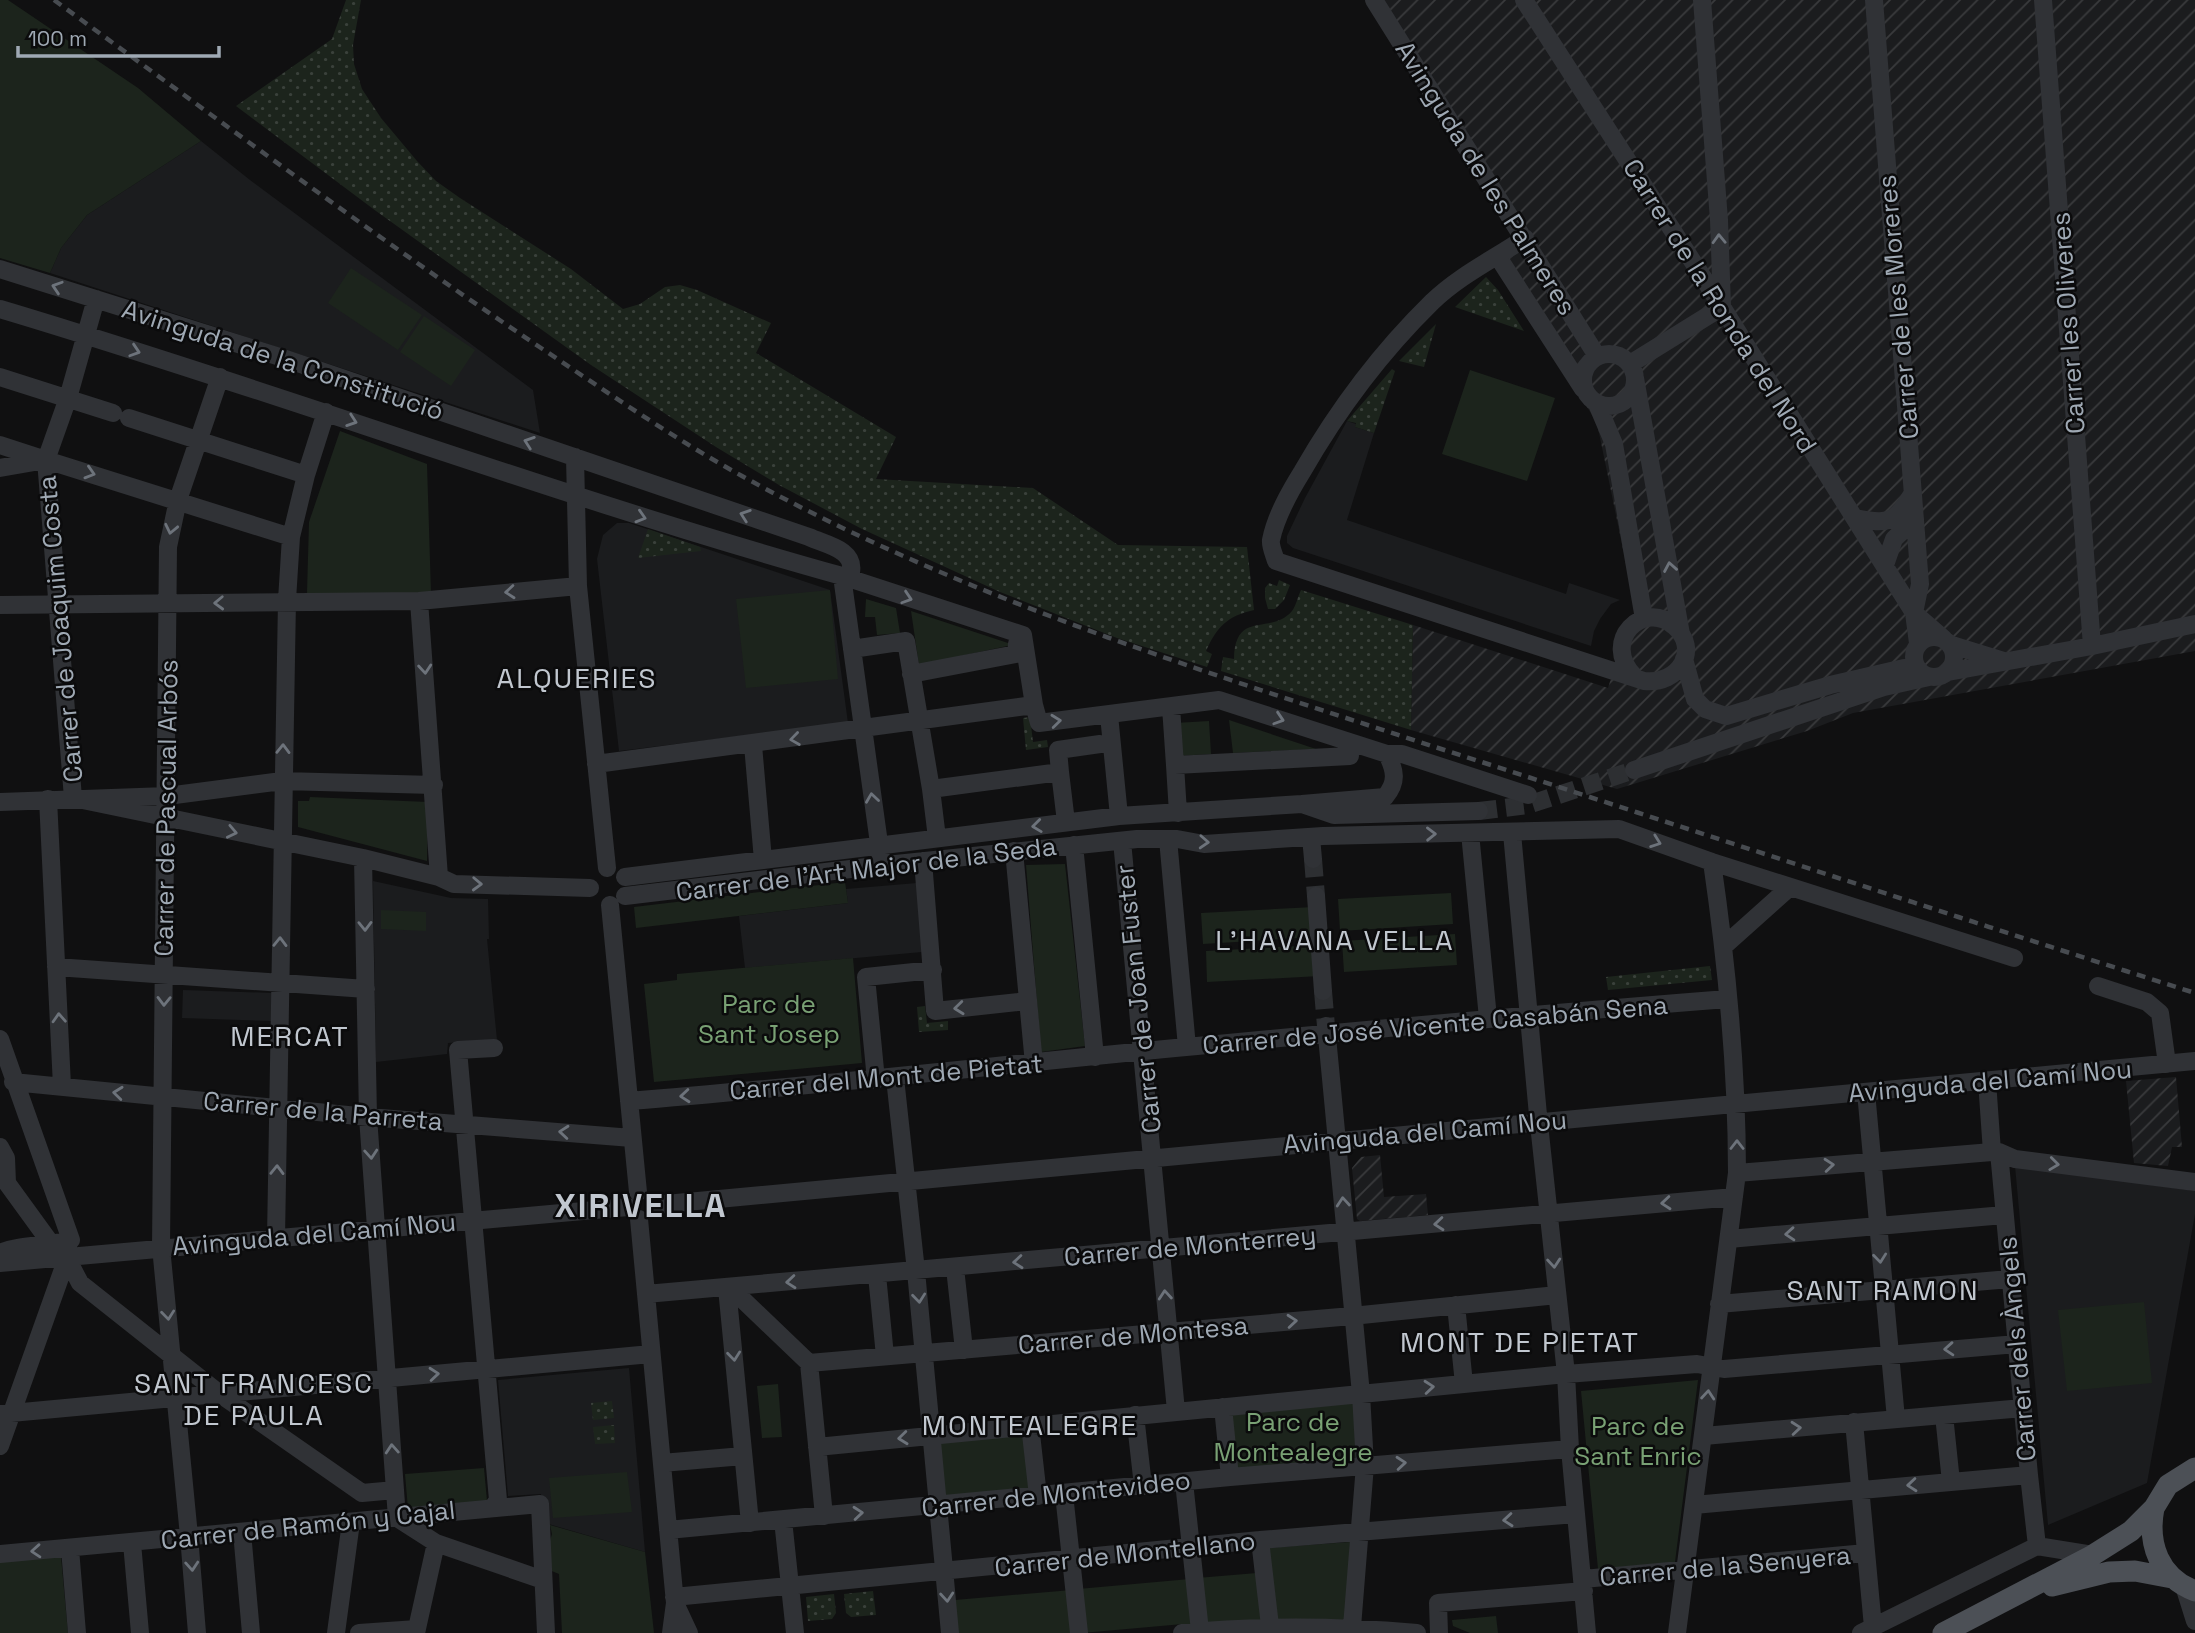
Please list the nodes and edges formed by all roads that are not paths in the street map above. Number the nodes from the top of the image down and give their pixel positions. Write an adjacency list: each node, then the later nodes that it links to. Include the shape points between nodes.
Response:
1 (1374, 0): 6 (street, Avinguda de les Palmeres)
2 (1524, 0): 10 (street, Carrer de la Ronda del Nord)
3 (1702, 0): 10 (street, one-way to 3)
4 (1874, 0): 26 (street, Carrer de les Moreres)
5 (2043, 0): 50 (street, Carrer les Oliveres)
6 (1525, 238): 7 (street); 13 (street, Avinguda de les Palmeres)
7 (1498, 257): 18 (street, Avinguda de les Palmeres); 57 (street, via 1478,266 1434,300 1326,431 1285,500 1270,542 1276,561)
8 (0, 269): 9 (street, Avinguda de la Constitució, one-way to 8)
9 (96, 299): 12 (street, Carrer de Joaquim Costa); 22 (street, Avinguda de la Constitució, one-way to 9)
10 (1722, 307): 14 (street); 30 (street, Carrer de la Ronda del Nord)
11 (0, 309): 12 (street, Avinguda de la Constitució)
12 (86, 335): 16 (street, Avinguda de la Constitució, one-way to 16); 17 (street, Carrer de Joaquim Costa)
13 (1597, 356): 14 (street, via 1614,354); 18 (street, via 1582,376)
14 (1632, 371): 18 (street, via 1630,396 1620,405 1611,407); 47 (street, one-way to 14)
15 (0, 377): 17 (street)
16 (220, 377): 19 (street, Avinguda de la Constitució); 20 (street, Carrer de Pascual Arbós)
17 (68, 398): 20 (street); 23 (street, Carrer de Joaquim Costa)
18 (1591, 398): 45 (street, Avinguda de les Palmeres, via 1614,444)
19 (326, 412): 25 (street); 27 (street, Avinguda de la Constitució, one-way to 27)
20 (197, 440): 25 (street); 28 (street, Carrer de Pascual Arbós)
21 (0, 445): 23 (street)
22 (570, 455): 27 (street); 33 (street, Avinguda de la Constitució, one-way to 22)
23 (46, 460): 24 (street); 28 (street, one-way to 28); 41 (street, Carrer de Joaquim Costa)
24 (0, 468)
25 (306, 475): 32 (street)
26 (1913, 493): 30 (street, via 1900,514 1881,524); 31 (street, Carrer de les Moreres)
27 (568, 495): 29 (street, Avinguda de la Constitució); 34 (street)
28 (178, 500): 32 (street); 43 (street, Carrer de Pascual Arbós, one-way to 43, via 168,547)
29 (600, 504): 34 (street, via 584,527); 36 (street, Avinguda de la Constitució, one-way to 36)
30 (1855, 518): 35 (street, Carrer de la Ronda del Nord)
31 (1915, 519): 35 (street, via 1894,540); 44 (street, Carrer de les Moreres, via 1920,584)
32 (291, 537): 39 (street)
33 (809, 537): 36 (street); 37 (street, Avinguda de la Constitució, via 847,554 851,572)
34 (577, 559): 38 (street)
35 (1885, 565): 44 (street, Carrer de la Ronda del Nord)
36 (804, 566): 37 (street, Avinguda de la Constitució)
37 (842, 576): 51 (street); 60 (street, Avinguda de la Constitució, one-way to 60, via 1023,635)
38 (578, 586): 40 (street, one-way to 40); 69 (street)
39 (287, 600): 40 (street); 43 (street, one-way to 43); 73 (street, one-way to 39)
40 (419, 601): 74 (street, one-way to 74)
41 (58, 604): 42 (street); 43 (street); 78 (street, Carrer de Joaquim Costa)
42 (0, 605)
43 (169, 605): 77 (street, Carrer de Pascual Arbós)
44 (1914, 613): 48 (street, Carrer de la Ronda del Nord); 52 (street, Carrer de la Ronda del Nord)
45 (1644, 620): 47 (street, via 1664,620); 57 (street, via 1629,628 1621,647 1626,668)
46 (2195, 624): 50 (street)
47 (1681, 634): 53 (street)
48 (1947, 641): 52 (street, via 1930,637); 54 (street); 55 (street, via 1954,659)
49 (1017, 644): 56 (street, via 1016,654)
50 (2092, 646): 54 (street)
51 (852, 649): 56 (street, via 906,641); 64 (street)
52 (1912, 656): 53 (street, via 1726,716 1705,709 1696,699); 58 (street, via 1917,669); 59 (street)
53 (1684, 659): 57 (street, via 1676,674 1666,680 1644,681)
54 (2007, 662): 55 (street)
55 (1948, 672): 58 (street)
56 (911, 674): 63 (street)
57 (1634, 676)
58 (1929, 677): 59 (street)
59 (1884, 687): 71 (street)
60 (1034, 705): 62 (street, one-way to 62, via 1039,723); 63 (street)
61 (1171, 707): 62 (street); 67 (street, one-way to 67, via 1219,700); 70 (street)
62 (1109, 715): 84 (street)
63 (919, 721): 64 (street); 75 (street)
64 (863, 729): 66 (street, one-way to 66); 95 (street, one-way to 64)
65 (1100, 744): 72 (street, via 1058,750)
66 (753, 745): 69 (street); 100 (street)
67 (1387, 754): 76 (street, via 1402,754); 81 (street, Carrer de l'Art Major de la Seda, via 1395,779 1385,797)
68 (1350, 756): 70 (street)
69 (596, 764): 104 (street)
70 (1175, 765): 83 (street)
71 (1634, 770)
72 (1060, 772): 75 (street); 87 (street)
73 (282, 781): 74 (street); 77 (street); 94 (street)
74 (434, 785): 105 (street)
75 (931, 789): 91 (street)
76 (1528, 795)
77 (167, 796): 78 (street); 86 (street, Carrer de Pascual Arbós)
78 (73, 798): 79 (street); 86 (street)
79 (48, 799): 80 (street); 113 (street)
80 (0, 802)
81 (1302, 804): 83 (street, Carrer de l'Art Major de la Seda); 85 (street, Carrer de l'Art Major de la Seda, via 1334,815)
82 (1479, 811): 85 (street, Carrer de l'Art Major de la Seda)
83 (1178, 813): 84 (street, Carrer de l'Art Major de la Seda)
84 (1120, 816): 87 (street, Carrer de l'Art Major de la Seda); 93 (street); 93 (street)
85 (1372, 816): 90 (street, Carrer de l'Art Major de la Seda)
86 (165, 818): 94 (street, one-way to 94); 115 (street, Carrer de Pascual Arbós)
87 (1066, 822): 91 (street, Carrer de l'Art Major de la Seda, one-way to 91)
88 (1512, 832): 89 (street, Carrer de l'Art Major de la Seda); 102 (street, Carrer de l'Art Major de la Seda, one-way to 102, via 1619,829); 122 (street)
89 (1471, 834): 90 (street, Carrer de l'Art Major de la Seda, one-way to 89); 123 (street)
90 (1317, 836): 92 (street, Carrer de l'Art Major de la Seda, one-way to 90, via 1204,844); 99 (street)
91 (937, 838): 95 (street, Carrer de l'Art Major de la Seda)
92 (1168, 839): 93 (street, Carrer de l'Art Major de la Seda); 126 (street)
93 (1122, 841): 96 (street, Carrer de l'Art Major de la Seda); 128 (street, Carrer de Joan Fuster)
94 (282, 842): 98 (street); 116 (street, one-way to 94)
95 (879, 845): 100 (street, Carrer de l'Art Major de la Seda); 103 (street)
96 (1074, 845): 97 (street, Carrer de l'Art Major de la Seda); 129 (street)
97 (1014, 850): 101 (street, Carrer de l'Art Major de la Seda); 121 (street)
98 (363, 858): 105 (street); 118 (street, one-way to 118)
99 (1313, 859)
100 (763, 860): 106 (street, Carrer de l'Art Major de la Seda)
101 (923, 862): 103 (street, Carrer de l'Art Major de la Seda); 114 (street)
102 (1712, 862): 107 (street, Carrer de l'Art Major de la Seda); 111 (street)
103 (882, 865): 110 (street, Carrer de l'Art Major de la Seda)
104 (607, 868): 106 (street); 108 (street, via 597,873)
105 (439, 877): 108 (street, one-way to 108, via 454,884)
106 (625, 877): 110 (street, via 628,887)
107 (1790, 887): 111 (street); 112 (street, Carrer de l'Art Major de la Seda)
108 (590, 888): 110 (street, via 599,902)
109 (1316, 896): 119 (street)
110 (617, 901): 140 (street)
111 (1724, 946): 120 (street)
112 (2014, 958)
113 (56, 967): 115 (street); 137 (street, one-way to 113)
114 (933, 970): 121 (street, one-way to 114, via 935,1011); 134 (street, via 866,977)
115 (165, 974): 116 (street); 139 (street, Carrer de Pascual Arbós, one-way to 139)
116 (279, 983): 118 (street); 142 (street)
117 (2098, 986): 132 (street, via 2147,1002 2160,1013)
118 (366, 989): 143 (street)
119 (1323, 991)
120 (1727, 999): 122 (street, Carrer de José Vicente Casabán Sena); 141 (street)
121 (1027, 1001): 131 (street)
122 (1530, 1015): 123 (street, Carrer de José Vicente Casabán Sena); 144 (street)
123 (1488, 1018): 124 (street, Carrer de José Vicente Casabán Sena)
124 (1326, 1030): 126 (street, Carrer de José Vicente Casabán Sena); 147 (street)
125 (0, 1039): 136 (street)
126 (1187, 1047): 128 (street, Carrer de José Vicente Casabán Sena)
127 (494, 1048): 145 (street, via 458,1050)
128 (1143, 1052): 129 (street, Carrer del Mont de Pietat); 150 (street, Carrer de Joan Fuster)
129 (1095, 1057): 131 (street, Carrer del Mont de Pietat)
130 (2195, 1060): 132 (street, Avinguda del Camí Nou)
131 (1034, 1064): 133 (street, Carrer del Mont de Pietat)
132 (2167, 1064): 135 (street, Avinguda del Camí Nou)
133 (895, 1078): 134 (street, Carrer del Mont de Pietat); 153 (street)
134 (876, 1080): 140 (street, Carrer del Mont de Pietat, one-way to 140)
135 (1987, 1081): 138 (street, Avinguda del Camí Nou); 149 (street, Carrer dels Àngels)
136 (13, 1082): 137 (street, Carrer de la Parreta); 167 (street)
137 (62, 1086): 139 (street, Carrer de la Parreta, one-way to 137)
138 (1866, 1092): 141 (street, Avinguda del Camí Nou); 151 (street)
139 (162, 1098): 142 (street, Carrer de la Parreta); 166 (street, Carrer de Pascual Arbós)
140 (629, 1101): 146 (street)
141 (1737, 1104): 144 (street, Avinguda del Camí Nou); 152 (street, one-way to 141)
142 (278, 1109): 143 (street, Carrer de la Parreta); 163 (street, one-way to 142)
143 (368, 1117): 145 (street, Carrer de la Parreta); 161 (street, one-way to 161)
144 (1539, 1122): 147 (street, Avinguda del Camí Nou); 157 (street)
145 (464, 1123): 146 (street, Carrer de la Parreta, one-way to 145); 159 (street)
146 (632, 1138): 156 (street)
147 (1338, 1140): 150 (street, Avinguda del Camí Nou); 162 (street, one-way to 147)
148 (0, 1147): 165 (street, via 6,1158 7,1183)
149 (1996, 1152): 151 (street); 154 (street, one-way to 154, via 2015,1159); 158 (street, Carrer dels Àngels)
150 (1153, 1158): 153 (street, Avinguda del Camí Nou); 168 (street, Carrer de Joan Fuster)
151 (1871, 1161): 152 (street, one-way to 151); 160 (street)
152 (1737, 1173): 155 (street)
153 (906, 1181): 156 (street, Avinguda del Camí Nou, via 655,1205 652,1215); 172 (street)
154 (2195, 1182)
155 (1734, 1197): 157 (street, Carrer de Monterrey, one-way to 157); 164 (street)
156 (635, 1206): 159 (street, Avinguda del Camí Nou); 177 (street)
157 (1550, 1213): 162 (street, Carrer de Monterrey, one-way to 162); 178 (street, one-way to 178)
158 (2004, 1215): 160 (street); 174 (street, Carrer dels Àngels)
159 (472, 1220): 161 (street, Avinguda del Camí Nou); 192 (street)
160 (1877, 1227): 164 (street, one-way to 164); 176 (street, one-way to 176)
161 (376, 1229): 163 (street, Avinguda del Camí Nou); 194 (street)
162 (1345, 1232): 168 (street, Carrer de Monterrey); 181 (street)
163 (276, 1238): 166 (street, Avinguda del Camí Nou)
164 (1729, 1239): 179 (street)
165 (52, 1245): 167 (street); 169 (street)
166 (161, 1247): 167 (street, Avinguda del Camí Nou); 189 (street, Carrer de Pascual Arbós, one-way to 189)
167 (69, 1249): 170 (street, Avinguda del Camí Nou); 189 (street, via 80,1283); 202 (street)
168 (1161, 1249): 171 (street, Carrer de Monterrey, one-way to 171); 182 (street, Carrer de Joan Fuster, one-way to 168)
169 (0, 1253)
170 (0, 1263)
171 (956, 1268): 172 (street, Carrer de Monterrey); 184 (street)
172 (916, 1271): 173 (street, Carrer de Monterrey); 186 (street, one-way to 186)
173 (877, 1275): 175 (street, Carrer de Monterrey, one-way to 175); 188 (street)
174 (2010, 1279): 176 (street); 183 (street, Carrer dels Àngels)
175 (727, 1288): 177 (street, Carrer de Monterrey); 190 (street); 213 (street, one-way to 213)
176 (1883, 1290): 179 (street); 187 (street)
177 (646, 1294): 185 (street)
178 (1557, 1295): 180 (street, Carrer de Montesa); 193 (street)
179 (1719, 1304): 191 (street)
180 (1456, 1305): 181 (street, Carrer de Montesa); 195 (street)
181 (1352, 1316): 182 (street, Carrer de Montesa, one-way to 181); 197 (street)
182 (1168, 1331): 184 (street, Carrer de Montesa); 201 (street, Carrer de Joan Fuster)
183 (2017, 1344): 187 (street, one-way to 187); 200 (street, Carrer dels Àngels)
184 (964, 1350): 186 (street, Carrer de Montesa)
185 (651, 1354): 192 (street); 214 (street)
186 (924, 1354): 188 (street, Carrer de Montesa); 208 (street)
187 (1889, 1354): 191 (street); 205 (street)
188 (885, 1356): 190 (street, Carrer de Montesa)
189 (172, 1357): 196 (street); 198 (street, Carrer de Pascual Arbós)
190 (809, 1363): 211 (street)
191 (1710, 1367): 193 (street, via 1697,1364); 209 (street, one-way to 191)
192 (487, 1369): 194 (street, one-way to 192); 228 (street, via 498,1500)
193 (1566, 1374): 195 (street); 212 (street)
194 (387, 1378): 196 (street); 222 (street, one-way to 194)
195 (1464, 1384): 197 (street, one-way to 195)
196 (220, 1394): 198 (street); 222 (street, via 362,1493)
197 (1361, 1394): 199 (street); 215 (street)
198 (176, 1398): 202 (street); 239 (street, Carrer de Pascual Arbós)
199 (1223, 1407): 201 (street); 218 (street)
200 (2023, 1408): 204 (street); 217 (street, Carrer dels Àngels)
201 (1176, 1411): 203 (street)
202 (6, 1413): 210 (street)
203 (1136, 1415): 207 (street); 221 (street)
204 (1944, 1415): 205 (street); 220 (street)
205 (1896, 1419): 206 (street)
206 (1854, 1422): 209 (street, one-way to 206); 223 (street)
207 (1030, 1425): 208 (street); 225 (street)
208 (932, 1434): 211 (street, one-way to 211); 227 (street)
209 (1704, 1436): 226 (street)
210 (0, 1446)
211 (817, 1447): 231 (street)
212 (1570, 1449): 215 (street, Carrer de Montevideo, one-way to 212); 230 (street)
213 (743, 1456): 214 (street); 235 (street)
214 (662, 1463): 236 (street)
215 (1365, 1465): 218 (street, Carrer de Montevideo); 238 (street)
216 (2194, 1466): 229 (main road, via 2168,1485)
217 (2029, 1475): 220 (street); 243 (street, Carrer dels Àngels)
218 (1230, 1477): 219 (street, Carrer de Montevideo)
219 (1184, 1482): 221 (street, Carrer de Montevideo); 244 (street)
220 (1951, 1482): 223 (street, one-way to 223)
221 (1143, 1486): 224 (street, Carrer de Montevideo)
222 (395, 1489): 232 (street)
223 (1860, 1489): 226 (street); 246 (street)
224 (1064, 1494): 225 (street, Carrer de Montevideo); 249 (street)
225 (1038, 1496): 227 (street, Carrer de Montevideo)
226 (1694, 1504): 250 (street)
227 (939, 1506): 231 (street, Carrer de Montevideo, one-way to 227); 251 (street)
228 (493, 1507): 232 (street, Carrer de Ramón y Cajal); 252 (street, Carrer de Ramón y Cajal, via 540,1504)
229 (2154, 1508): 248 (main road, via 2131,1531); 254 (main road, via 2152,1546 2160,1563)
230 (1576, 1514): 238 (street, Carrer de Montellano, one-way to 238); 253 (street)
231 (824, 1516): 233 (street, Carrer de Montevideo)
232 (397, 1518): 234 (street, Carrer de Ramón y Cajal); 242 (street)
233 (783, 1520): 235 (street, Carrer de Montevideo); 255 (street)
234 (351, 1522): 237 (street, Carrer de Ramón y Cajal); 268 (street)
235 (750, 1523): 236 (street, Carrer de Montevideo)
236 (668, 1530): 256 (street)
237 (242, 1532): 239 (street, Carrer de Ramón y Cajal); 267 (street)
238 (1359, 1532): 240 (street, Carrer de Montellano); 260 (street)
239 (189, 1536): 241 (street, Carrer de Ramón y Cajal); 266 (street, Carrer de Pascual Arbós, one-way to 266)
240 (1260, 1540): 244 (street, Carrer de Montellano); 259 (street)
241 (132, 1543): 245 (street, Carrer de Ramón y Cajal); 265 (street)
242 (436, 1544): 252 (street); 262 (street)
243 (2038, 1546): 248 (street); 261 (street)
244 (1191, 1547): 249 (street, Carrer de Montellano); 263 (street)
245 (70, 1549): 247 (street, Carrer de Ramón y Cajal, one-way to 247); 264 (street)
246 (1866, 1553): 250 (street, Carrer de la Senyera); 261 (street)
247 (0, 1554)
248 (2093, 1555): 257 (main road)
249 (1071, 1559): 251 (street, Carrer de Montellano); 275 (street)
250 (1684, 1570): 253 (street, Carrer de la Senyera); 280 (street)
251 (944, 1571): 255 (street, Carrer de Montellano); 274 (street, one-way to 274)
252 (542, 1580): 270 (street)
253 (1584, 1585): 278 (street, Carrer de la Senyera, via 1438,1603); 279 (street)
254 (2184, 1585): 257 (main road, via 2135,1571 2109,1572); 258 (street)
255 (790, 1586): 256 (street, Carrer de Montellano); 273 (street)
256 (674, 1600): 271 (street); 272 (street)
257 (2010, 1600): 281 (main road)
258 (2195, 1621)
259 (1270, 1626): 260 (street); 263 (street)
260 (1352, 1627): 277 (street)
261 (1867, 1630)
262 (416, 1631): 269 (street)
263 (1200, 1631): 276 (street)
264 (77, 1633)
265 (140, 1633)
266 (197, 1633)
267 (251, 1633)
268 (336, 1633)
269 (359, 1633)
270 (546, 1633)
271 (671, 1633)
272 (689, 1633)
273 (795, 1633)
274 (950, 1633)
275 (1079, 1633)
276 (1182, 1633)
277 (1417, 1633)
278 (1439, 1633)
279 (1587, 1633)
280 (1676, 1633)
281 (1943, 1633)

